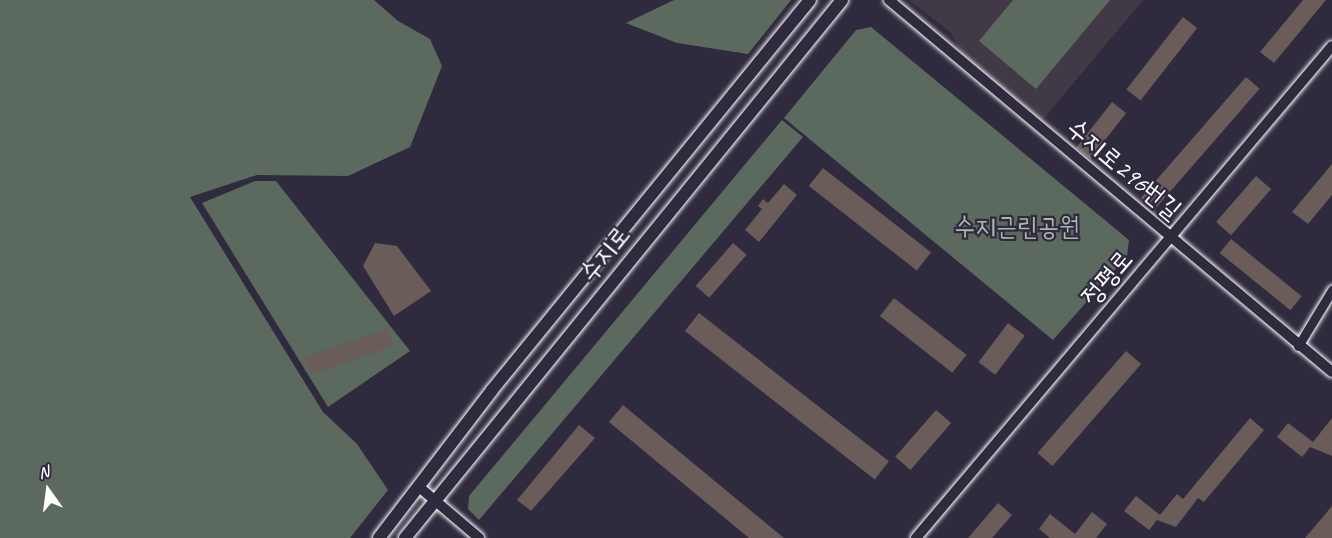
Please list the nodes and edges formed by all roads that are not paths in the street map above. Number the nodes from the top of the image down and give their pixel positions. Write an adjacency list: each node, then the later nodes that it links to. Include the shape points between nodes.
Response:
1 (810, 0): 9 (main road, 수지로)
2 (842, 0): 10 (main road, 수지로)
3 (889, 0): 5 (street, 수지로296번길)
4 (1332, 46): 5 (street, 정평로)
5 (1170, 238): 7 (street, 수지로296번길); 14 (street, 정평로)
6 (1332, 290): 7 (street)
7 (1298, 346): 8 (street, 수지로296번길)
8 (1332, 372)
9 (418, 486): 10 (street); 11 (main road, 수지로)
10 (436, 501): 12 (main road, 수지로); 13 (street)
11 (379, 538)
12 (405, 538)
13 (479, 538)
14 (916, 538)

